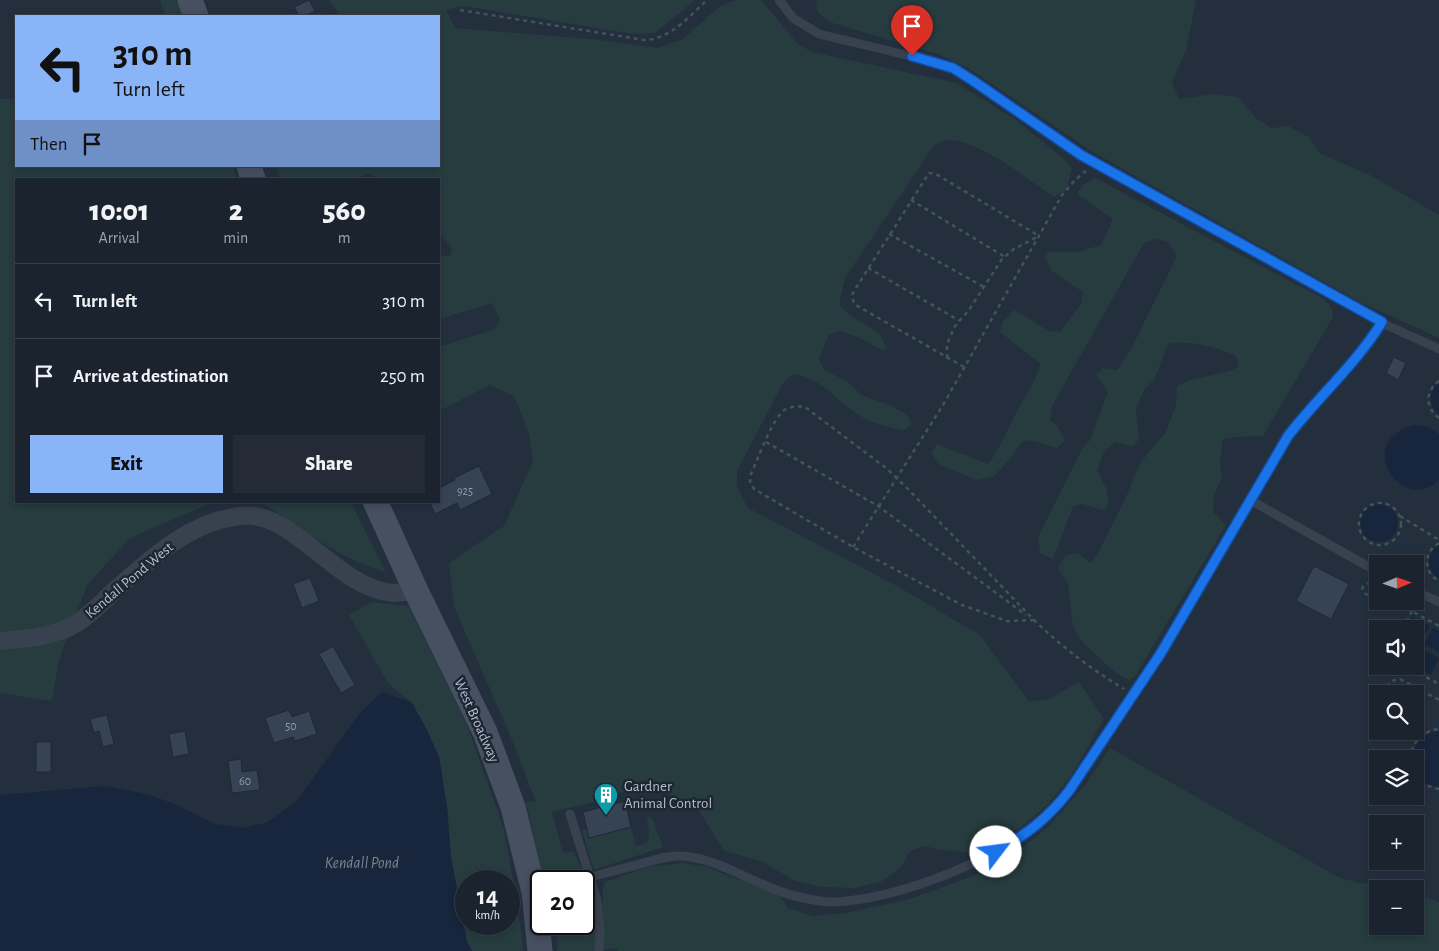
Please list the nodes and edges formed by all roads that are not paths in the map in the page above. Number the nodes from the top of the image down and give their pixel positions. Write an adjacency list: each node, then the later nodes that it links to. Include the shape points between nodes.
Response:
1 (190, 0): 3 (main road)
2 (778, 0): 4 (lane, via 793,18 819,34 953,68 1093,162)
3 (196, 15)
4 (1382, 322): 5 (lane); 6 (lane, via 1363,350 1288,436)
5 (1439, 350)
6 (1250, 500): 8 (lane); 16 (lane, via 1166,645 1069,791 1055,810 996,852 966,867 907,888 875,897 833,902 793,896 696,857 660,858)
7 (376, 503): 9 (main road, West Broadway)
8 (1369, 567)
9 (416, 591): 12 (street, Kendall Pond West, via 394,593 362,583 334,566 284,527 264,518 239,516 194,530 162,550 76,623 40,637); 14 (main road, West Broadway, via 488,740)
10 (1424, 594): 11 (lane)
11 (1439, 602)
12 (0, 641)
13 (570, 814): 15 (lane)
14 (532, 870)
15 (587, 870)
16 (595, 875)
17 (595, 898): 19 (lane, via 599,912)
18 (539, 935): 20 (main road, West Broadway)
19 (599, 950)
20 (540, 951)

